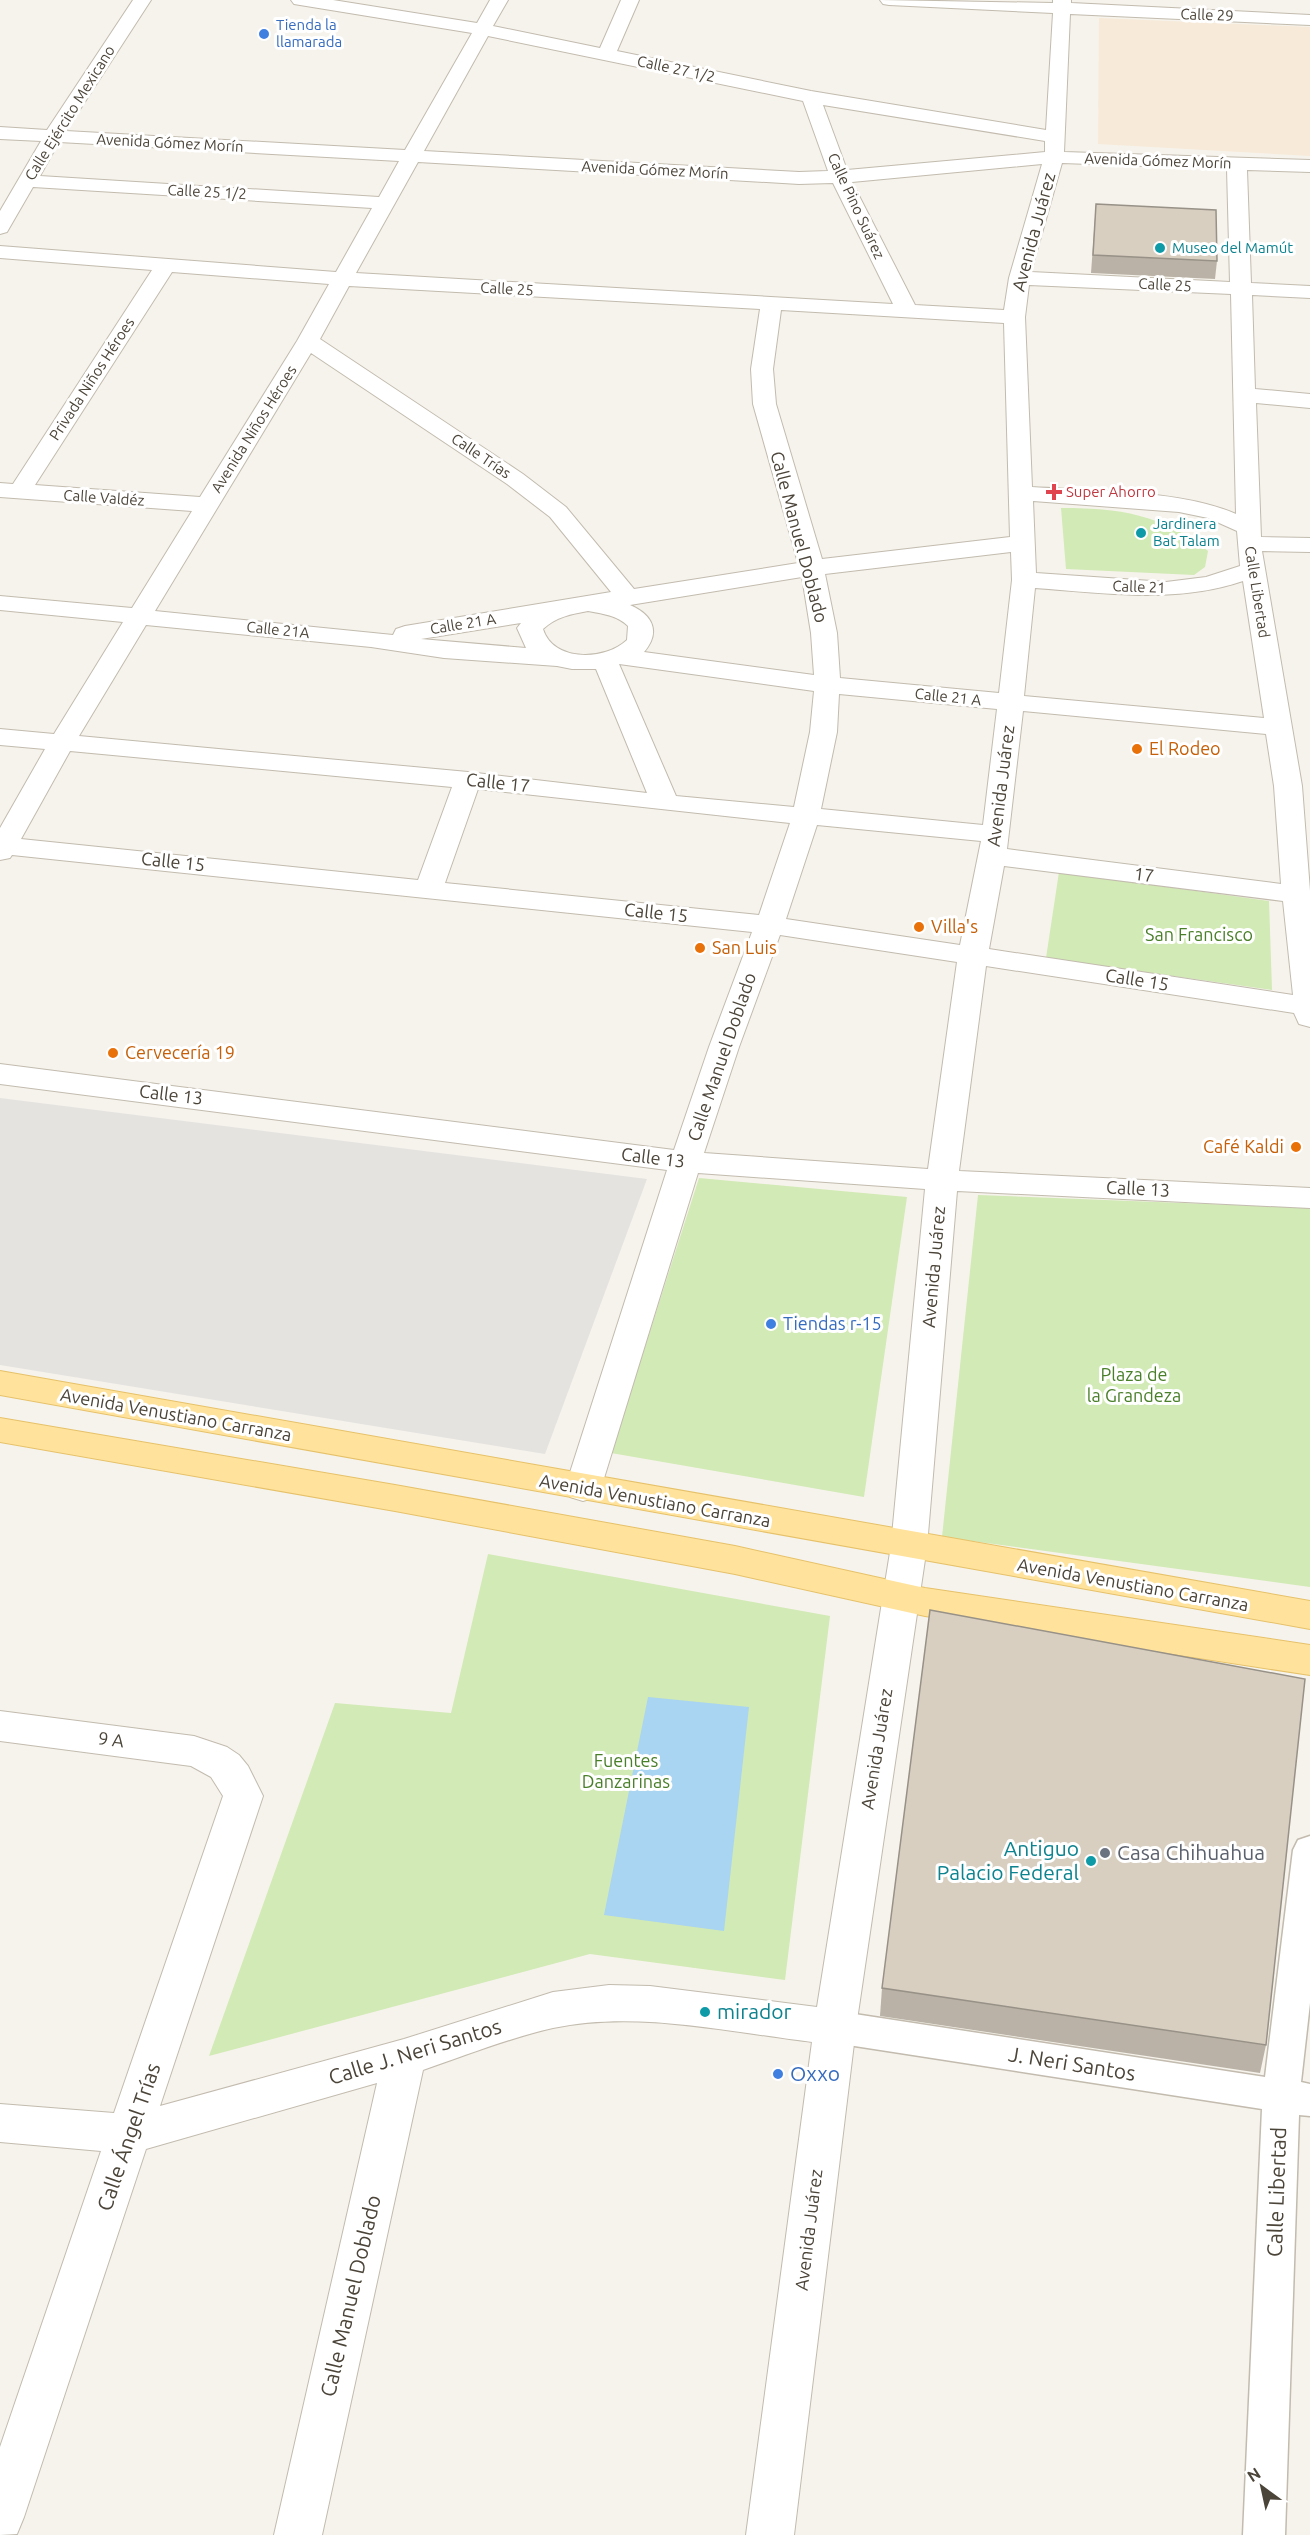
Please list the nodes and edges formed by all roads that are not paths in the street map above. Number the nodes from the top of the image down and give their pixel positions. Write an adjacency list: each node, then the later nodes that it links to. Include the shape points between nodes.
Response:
1 (142, 0): 12 (street, Calle Ejército Mexicano)
2 (300, 0): 8 (street, Calle 27 1/2)
3 (499, 0): 8 (street, Avenida Niños Héroes)
4 (630, 0): 9 (street)
5 (889, 0): 6 (street, Calle 29)
6 (1062, 5): 7 (street, Calle 29); 13 (street, Avenida Juárez)
7 (1310, 20)
8 (481, 29): 9 (street, Calle 27 1/2); 14 (street, Avenida Niños Héroes)
9 (606, 55): 10 (street, Calle 27 1/2)
10 (810, 97): 13 (street, Calle 27 1/2); 17 (street, Calle Pino Suárez)
11 (0, 133): 12 (street, Avenida Gómez Morín)
12 (53, 136): 14 (street, Avenida Gómez Morín); 18 (street, Calle Ejército Mexicano)
13 (1054, 147): 15 (street, Avenida Gómez Morín); 17 (street, Avenida Gómez Morín); 23 (street, Avenida Juárez)
14 (410, 157): 17 (street, Avenida Gómez Morín); 19 (street, Avenida Niños Héroes)
15 (1237, 163): 16 (street, Avenida Gómez Morín); 25 (street, Calle Libertad)
16 (1310, 166)
17 (840, 177): 28 (street, Calle Pino Suárez)
18 (27, 181): 19 (street, Calle 25 1/2); 20 (street, Calle Ejército Mexicano)
19 (387, 203): 24 (street, Avenida Niños Héroes)
20 (0, 228)
21 (0, 252): 22 (street, Calle 25)
22 (165, 266): 24 (street, Calle 25); 33 (street, Privada Niños Héroes)
23 (1019, 278): 25 (street, Calle 25); 29 (street, Avenida Juárez)
24 (343, 279): 27 (street, Calle 25); 30 (street, Avenida Niños Héroes)
25 (1242, 289): 26 (street, Calle 25); 31 (street, Calle Libertad)
26 (1310, 292)
27 (771, 305): 28 (street, Calle 25); 39 (street, Calle Manuel Doblado, via 762,379 768,424)
28 (908, 312): 29 (street, Calle 25)
29 (1014, 317): 34 (street, Avenida Juárez)
30 (308, 341): 35 (street, Avenida Niños Héroes); 42 (street, Calle Trías, via 558,512)
31 (1243, 395): 32 (street); 36 (street, Calle Libertad)
32 (1310, 401)
33 (10, 491): 35 (street, Calle Valdéz)
34 (1019, 493): 36 (street, via 1179,505 1215,513); 37 (street, Avenida Juárez)
35 (207, 505): 46 (street, Avenida Niños Héroes)
36 (1249, 536): 38 (street); 40 (street, Calle Libertad)
37 (1024, 543): 39 (street); 41 (street, Avenida Juárez)
38 (1310, 545)
39 (811, 568): 42 (street); 50 (street, Calle Manuel Doblado, via 824,623)
40 (1251, 570): 41 (street, Calle 21, via 1210,584 1166,589); 52 (street, Calle Libertad)
41 (1023, 580): 51 (street, Avenida Juárez)
42 (629, 598): 44 (street)
43 (0, 603): 46 (street, Calle 21A)
44 (590, 604): 45 (street, Calle 21 A); 49 (street, via 625,612 637,620 642,630 632,649)
45 (555, 610): 47 (street, Calle 21 A); 48 (street, via 530,628 531,640)
46 (140, 616): 47 (street, Calle 21A); 54 (street, Avenida Niños Héroes)
47 (371, 639): 48 (street, Calle 21A, via 444,650)
48 (556, 658): 49 (street, Calle 21A)
49 (611, 658): 50 (street, Calle 21 A); 57 (street)
50 (827, 685): 51 (street, Calle 21 A); 58 (street, Calle Manuel Doblado)
51 (1011, 704): 52 (street, Calle 21 A); 59 (street, Avenida Juárez)
52 (1279, 727): 56 (street, Calle Libertad)
53 (0, 737): 54 (street, Calle 17)
54 (63, 742): 55 (street, Calle 17); 60 (street, Avenida Niños Héroes)
55 (468, 780): 57 (street, Calle 17); 61 (street)
56 (1299, 786): 62 (street, Calle Libertad)
57 (665, 802): 58 (street, Calle 17)
58 (807, 815): 59 (street, Calle 17); 63 (street, Calle Manuel Doblado)
59 (994, 845): 62 (street, 17); 64 (street, Avenida Juárez)
60 (1, 847): 61 (street, Calle 15)
61 (429, 888): 63 (street, Calle 15)
62 (1296, 894): 65 (street, Calle Libertad)
63 (768, 925): 64 (street, Calle 15); 67 (street, Calle Manuel Doblado)
64 (973, 955): 65 (street, Calle 15); 68 (street, Avenida Juárez)
65 (1309, 1012)
66 (0, 1074): 67 (street, Calle 13)
67 (685, 1162): 68 (street, Calle 13); 72 (street, Calle Manuel Doblado)
68 (942, 1180): 69 (street, Calle 13); 73 (street, Avenida Juárez)
69 (1310, 1198)
70 (0, 1383): 72 (main road, Avenida Venustiano Carranza)
71 (0, 1430): 74 (main road, via 735,1560)
72 (583, 1488): 73 (main road, Avenida Venustiano Carranza)
73 (909, 1546): 74 (street, Avenida Juárez); 75 (main road, Avenida Venustiano Carranza)
74 (900, 1597): 76 (main road); 80 (street, Avenida Juárez)
75 (1310, 1616)
76 (1310, 1660)
77 (0, 1726): 78 (street, 9 A, via 194,1751)
78 (221, 1761): 84 (street, Calle Ángel Trías, via 234,1775 243,1796)
79 (1310, 1850): 82 (street, Calle Libertad)
80 (835, 2027): 81 (street, Calle J. Neri Santos, via 650,2004 609,2003 553,2010); 82 (street, J. Neri Santos); 87 (street, Avenida Juárez)
81 (404, 2057): 84 (street, Calle J. Neri Santos); 86 (street, Calle Manuel Doblado)
82 (1295, 2097): 88 (street, Calle Libertad)
83 (0, 2123): 84 (street, Calle J. Neri Santos)
84 (130, 2134): 85 (street, Calle Ángel Trías)
85 (0, 2517)
86 (298, 2535)
87 (770, 2535)
88 (1264, 2535)

